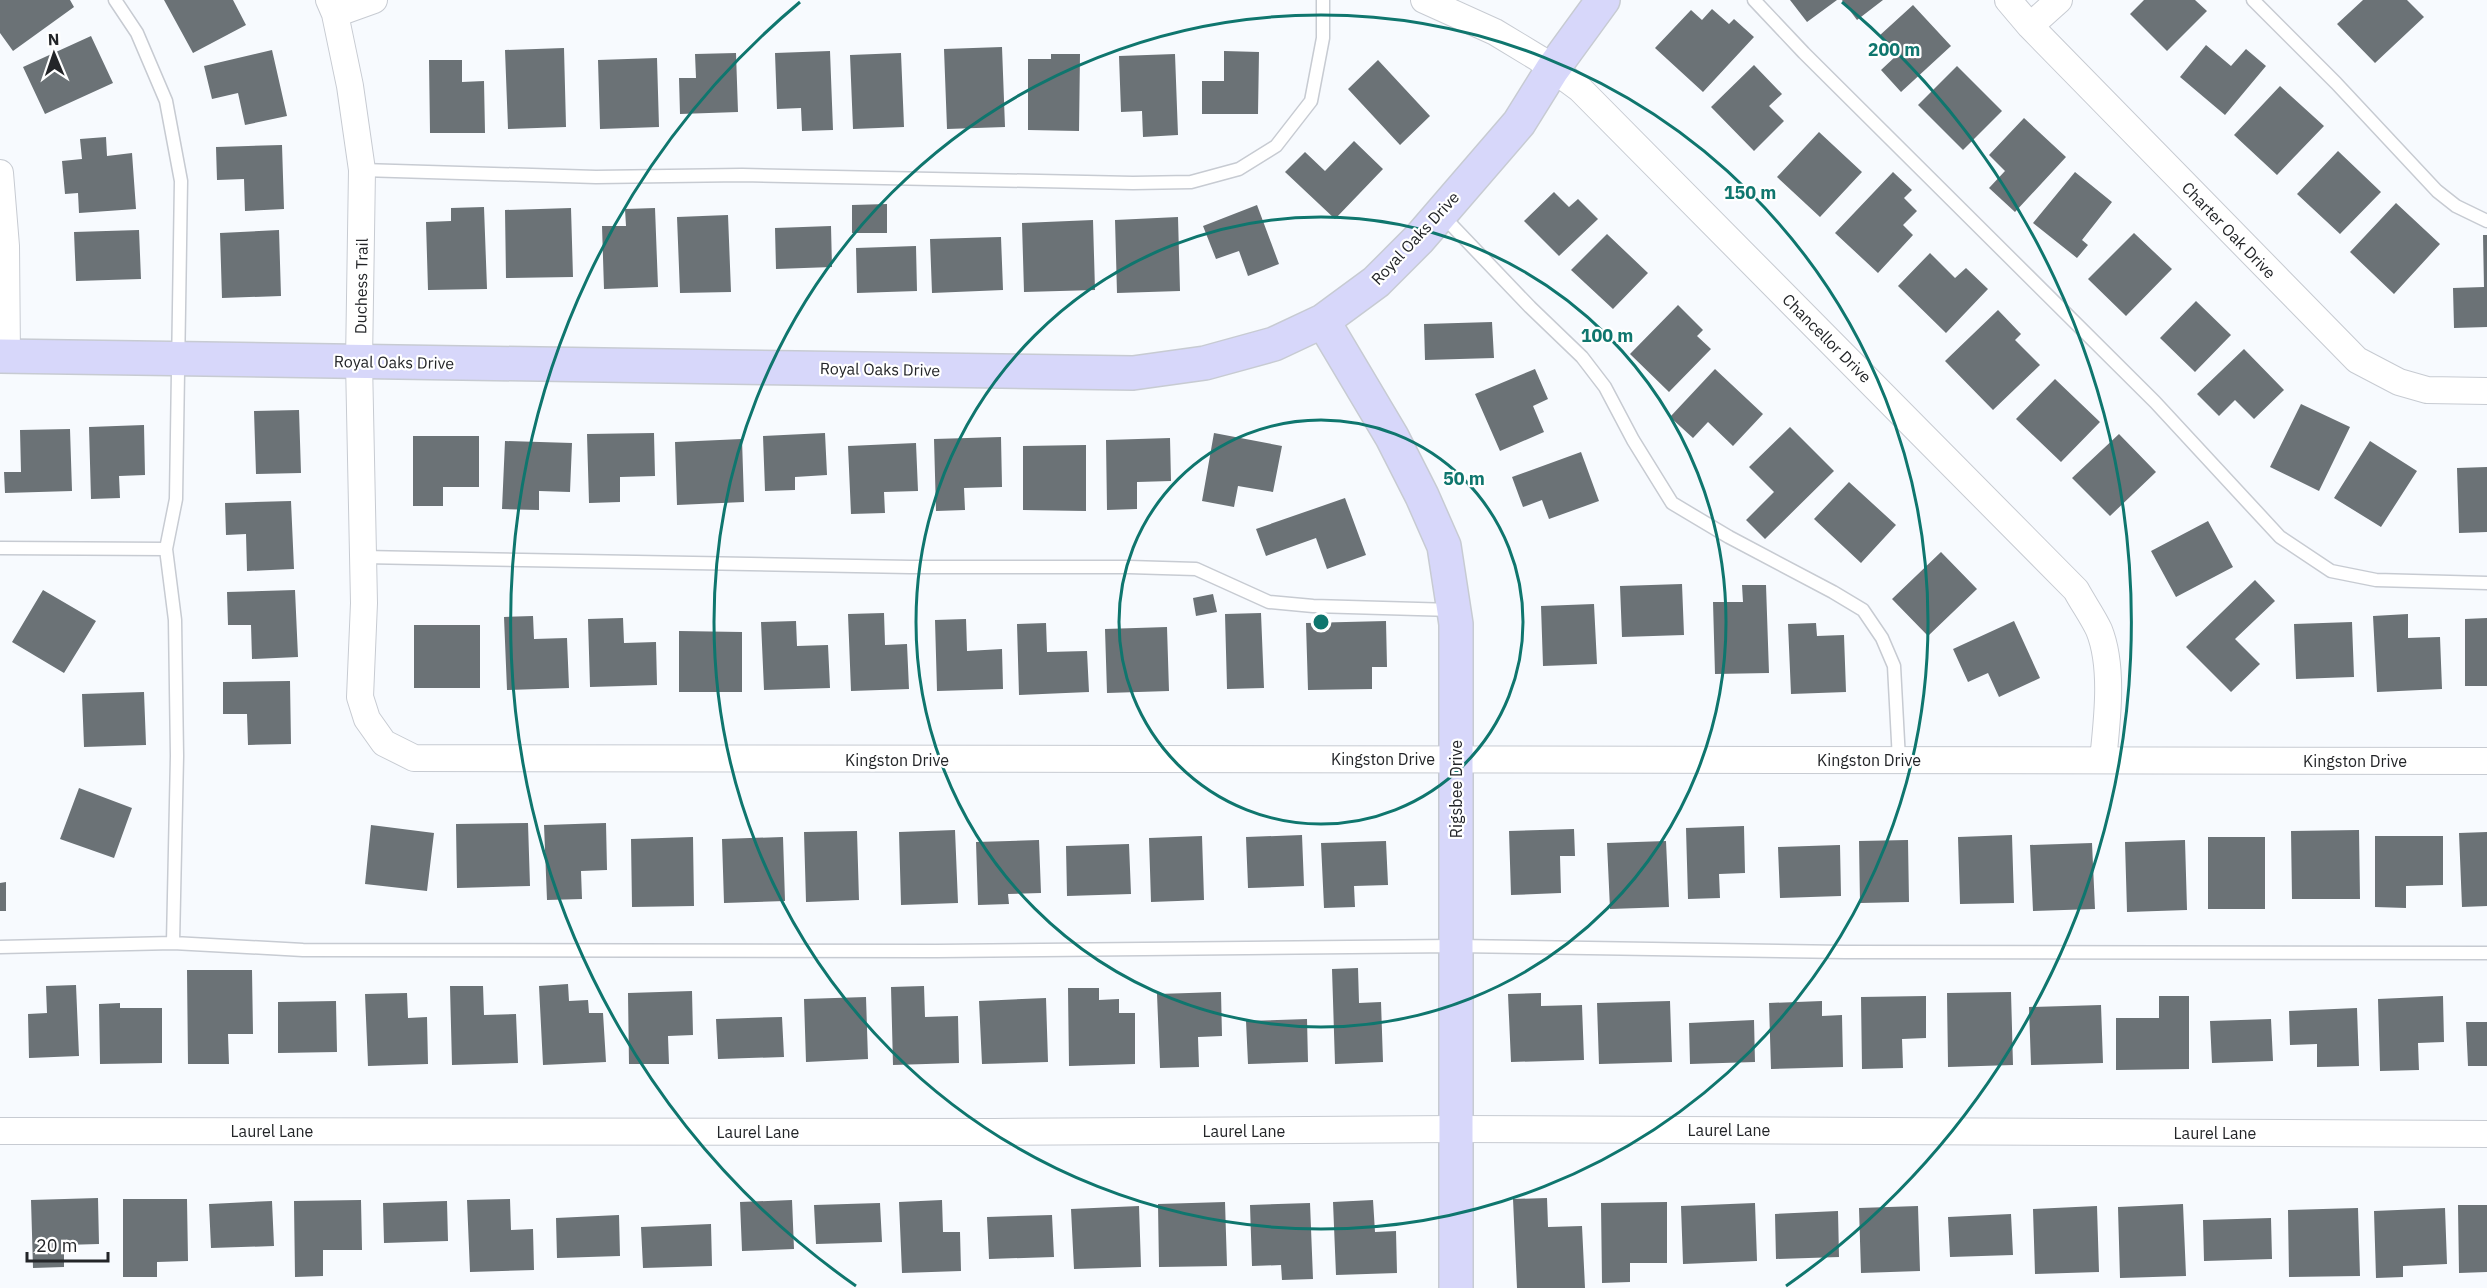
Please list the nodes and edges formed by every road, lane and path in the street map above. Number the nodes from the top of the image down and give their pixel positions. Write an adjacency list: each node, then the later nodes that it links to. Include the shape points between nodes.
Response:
1 (116, 0): 19 (lane, via 137,33 166,101 181,181)
2 (374, 0): 10 (street)
3 (1323, 0): 13 (lane, via 1323,38 1311,101 1276,146 1239,169 1191,182 742,175 596,177)
4 (1424, 0): 12 (street, Chancellor Drive, via 1495,32)
5 (1603, 0): 12 (street, Royal Oaks Drive)
6 (1754, 0): 25 (lane, via 2155,402 2280,537 2331,571 2376,580)
7 (2008, 0): 11 (street, Charter Oak Drive)
8 (2059, 0): 11 (street)
9 (2253, 0): 16 (lane, via 2437,191 2456,206)
10 (332, 7): 13 (street, Duchess Trail, via 350,86)
11 (2030, 26): 21 (street, Charter Oak Drive, via 2357,360 2399,382 2427,390)
12 (1552, 70): 15 (street, Royal Oaks Drive, via 1519,123); 30 (street, Chancellor Drive, via 1580,89 2076,590 2099,631 2106,663 2108,708)
13 (362, 170): 20 (street, Duchess Trail)
14 (0, 179): 18 (street, via 6,246)
15 (1441, 213): 17 (street, Royal Oaks Drive, via 1376,282); 29 (lane, via 1582,357 1605,387 1672,503 1863,610 1882,638 1894,666)
16 (2487, 221)
17 (1323, 321): 20 (street, Royal Oaks Drive, via 1274,344 1225,358 1133,373); 26 (street, Rigsbee Drive, via 1422,496 1444,546)
18 (4, 356): 19 (street, Royal Oaks Drive)
19 (177, 359): 20 (street, Royal Oaks Drive); 23 (lane, via 176,499)
20 (359, 362): 24 (street, Duchess Trail)
21 (2487, 391)
22 (0, 548): 23 (lane)
23 (166, 549): 32 (lane, via 175,620)
24 (363, 557): 26 (lane, via 1196,570 1269,602); 27 (street, Duchess Trail, via 360,698)
25 (2487, 583)
26 (1454, 610): 28 (street, Rigsbee Drive)
27 (367, 719): 28 (street, Kingston Drive, via 384,743 414,758)
28 (1456, 759): 29 (street, Kingston Drive); 33 (street, Rigsbee Drive)
29 (1899, 760): 30 (street, Kingston Drive)
30 (2103, 760): 31 (street, Kingston Drive)
31 (2487, 761)
32 (173, 943): 33 (lane, via 303,950 936,951); 34 (lane)
33 (1456, 946): 35 (lane, via 1845,952); 36 (street, Rigsbee Drive)
34 (0, 947)
35 (2487, 953)
36 (1456, 1129): 37 (street, Laurel Lane); 38 (street, Laurel Lane); 39 (street, Rigsbee Drive)
37 (0, 1131)
38 (2487, 1134)
39 (1456, 1288)

